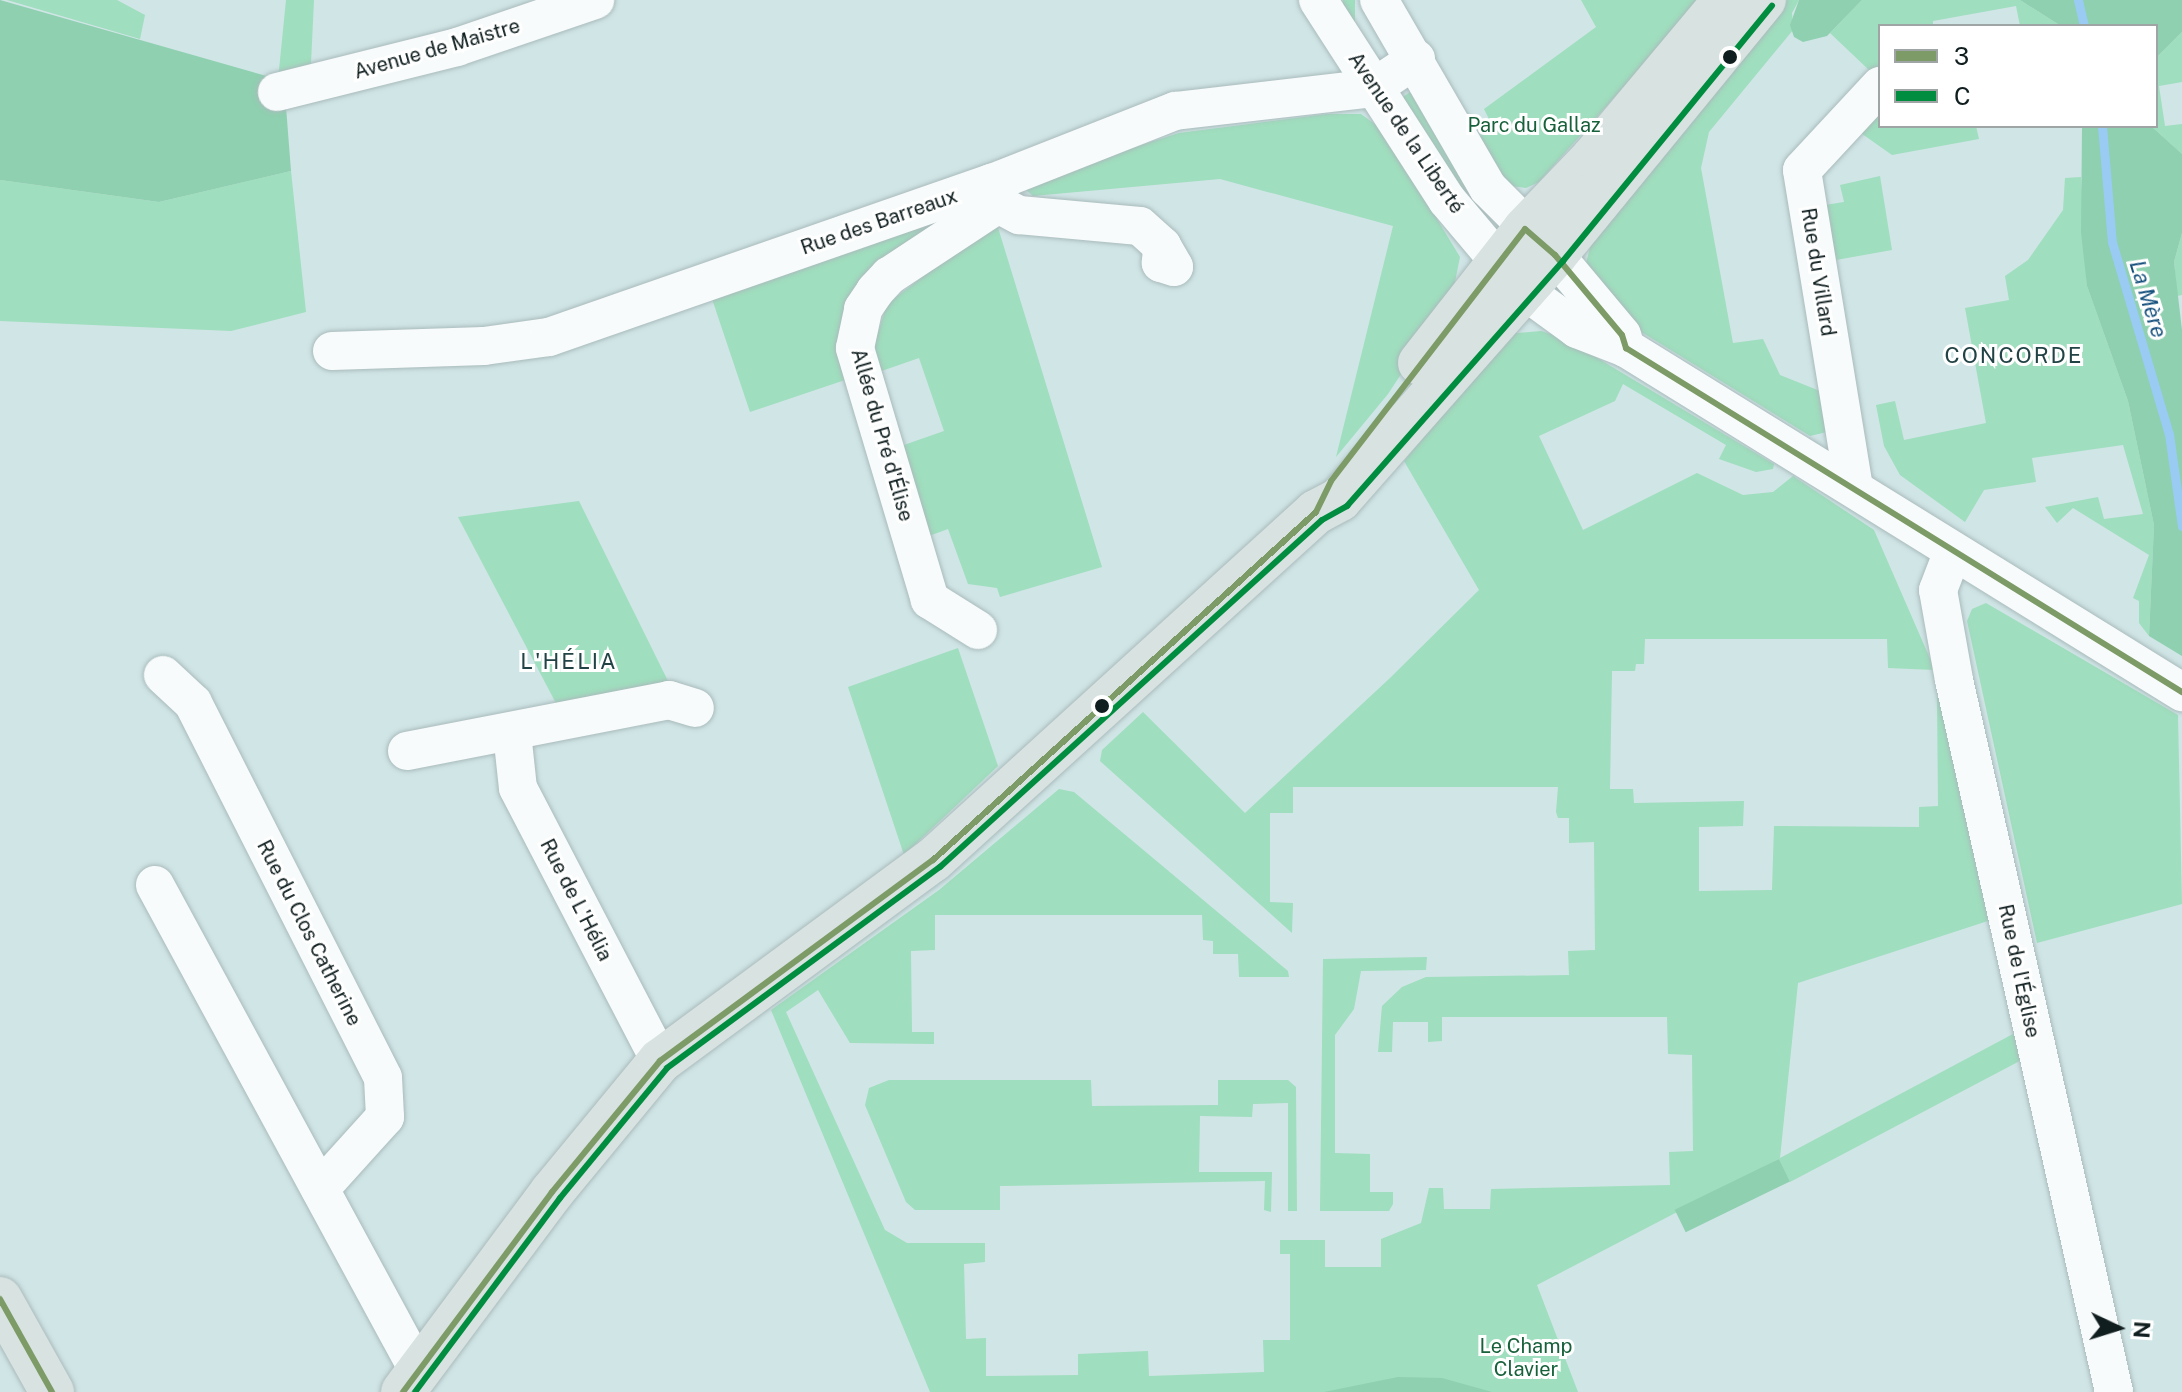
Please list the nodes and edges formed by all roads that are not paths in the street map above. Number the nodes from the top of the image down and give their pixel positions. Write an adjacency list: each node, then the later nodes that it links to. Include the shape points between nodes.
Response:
1 (595, 0): 9 (street, Avenue de Maistre, via 457,47)
2 (1318, 0): 7 (street, Avenue de la Liberté)
3 (1379, 0): 6 (street, Avenue de la Liberté)
4 (1725, 0): 11 (main road, via 1593,158)
5 (1764, 0): 11 (main road)
6 (1416, 59): 7 (street, Rue des Barreaux); 11 (street, Avenue de la Liberté, via 1488,188)
7 (1373, 88): 10 (street, Rue des Barreaux, via 1175,111); 13 (street, Avenue de la Liberté, via 1447,200)
8 (1878, 88): 16 (street, Rue du Villard, via 1802,170)
9 (277, 92)
10 (995, 194): 12 (street, via 1019,215 1140,226); 15 (street, Rue des Barreaux, via 549,337 484,346); 18 (street, Allée du Pré d'Élise, via 889,276 863,309 855,348 930,600)
11 (1540, 242): 13 (main road); 14 (street, Avenue de la Liberté, via 1622,335)
12 (1162, 246)
13 (1509, 277): 14 (street, Avenue de la Liberté, via 1577,329); 25 (main road, via 1331,481 1316,512 933,860)
14 (1626, 348): 16 (street, Avenue de la Liberté)
15 (332, 351)
16 (1854, 488): 17 (street, Avenue de la Liberté)
17 (1953, 551): 20 (street, Avenue de la Liberté); 30 (street, Rue de l'Église, via 1938,590 1954,680)
18 (978, 630)
19 (163, 675): 26 (street, Rue du Clos Catherine, via 193,703 383,1078 385,1117)
20 (2182, 692)
21 (695, 708): 22 (street, via 669,700)
22 (512, 733): 23 (street); 25 (street, Rue de L'Hélia, via 518,788)
23 (407, 751)
24 (155, 885): 26 (street)
25 (660, 1061): 28 (main road, via 552,1192)
26 (320, 1189): 28 (street)
27 (0, 1299): 29 (main road)
28 (410, 1381)
29 (52, 1392)
30 (2114, 1392)

